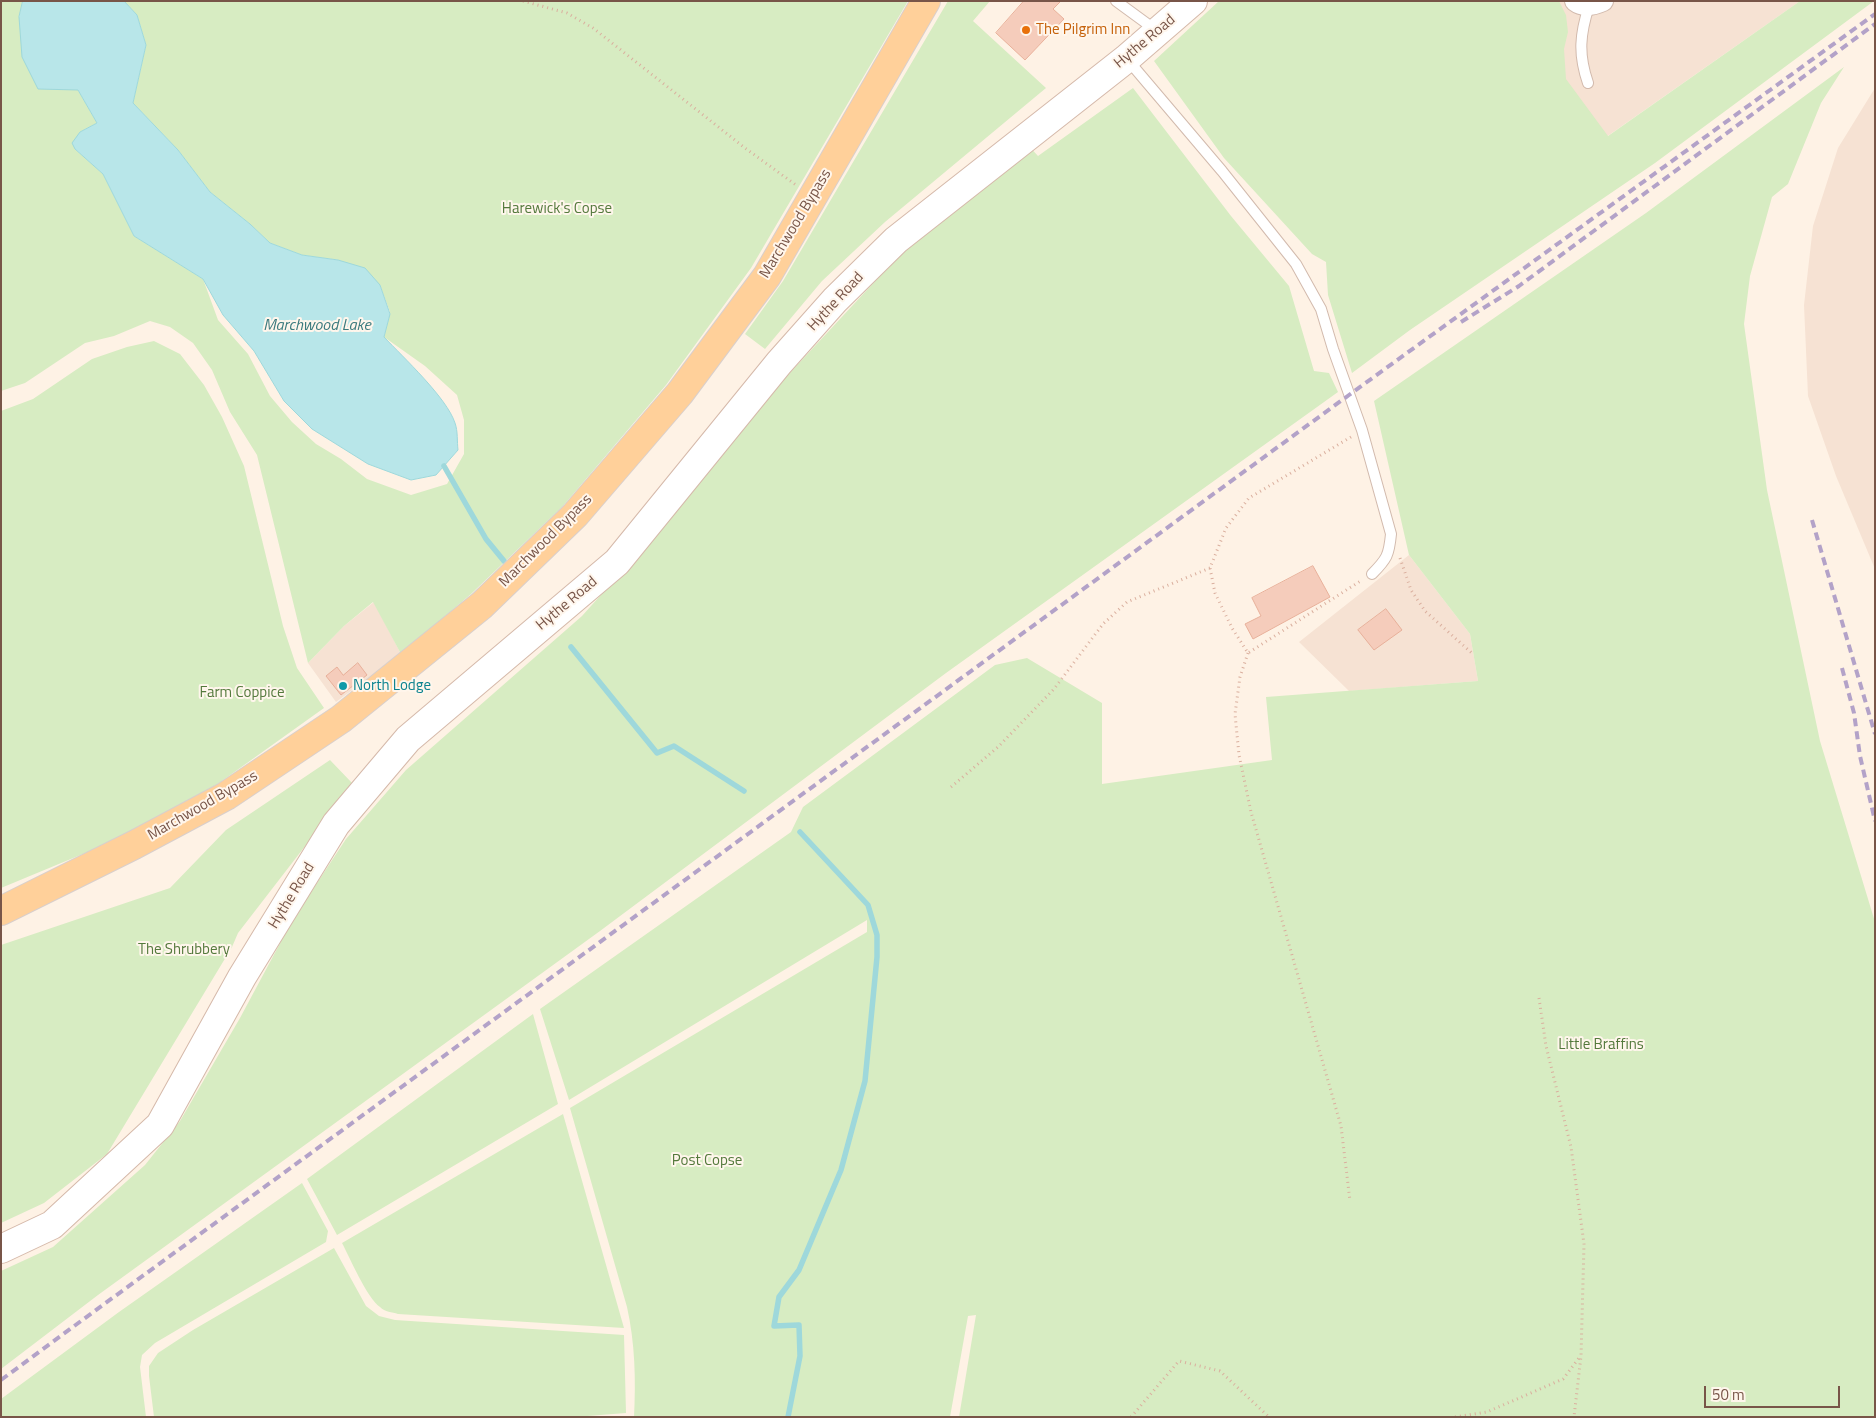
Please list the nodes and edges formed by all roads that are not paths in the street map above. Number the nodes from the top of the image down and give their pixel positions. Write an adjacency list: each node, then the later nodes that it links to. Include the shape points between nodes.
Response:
1 (926, 1): 9 (main road, Marchwood Bypass, via 767,276 680,393 574,515 482,605 341,719 226,796)
2 (1116, 1): 5 (lane)
3 (1193, 1): 5 (street, Hythe Road)
4 (1589, 3): 7 (lane, via 1581,46 1582,66)
5 (1158, 32): 6 (street, Hythe Road)
6 (1126, 59): 8 (lane, via 1296,264 1321,309 1362,430 1392,534 1390,551); 10 (street, Hythe Road, via 896,240 835,300 780,363 617,562 408,739 336,824 242,977 160,1125 52,1224)
7 (1588, 83)
8 (1372, 574)
9 (1, 911)
10 (1, 1249)

